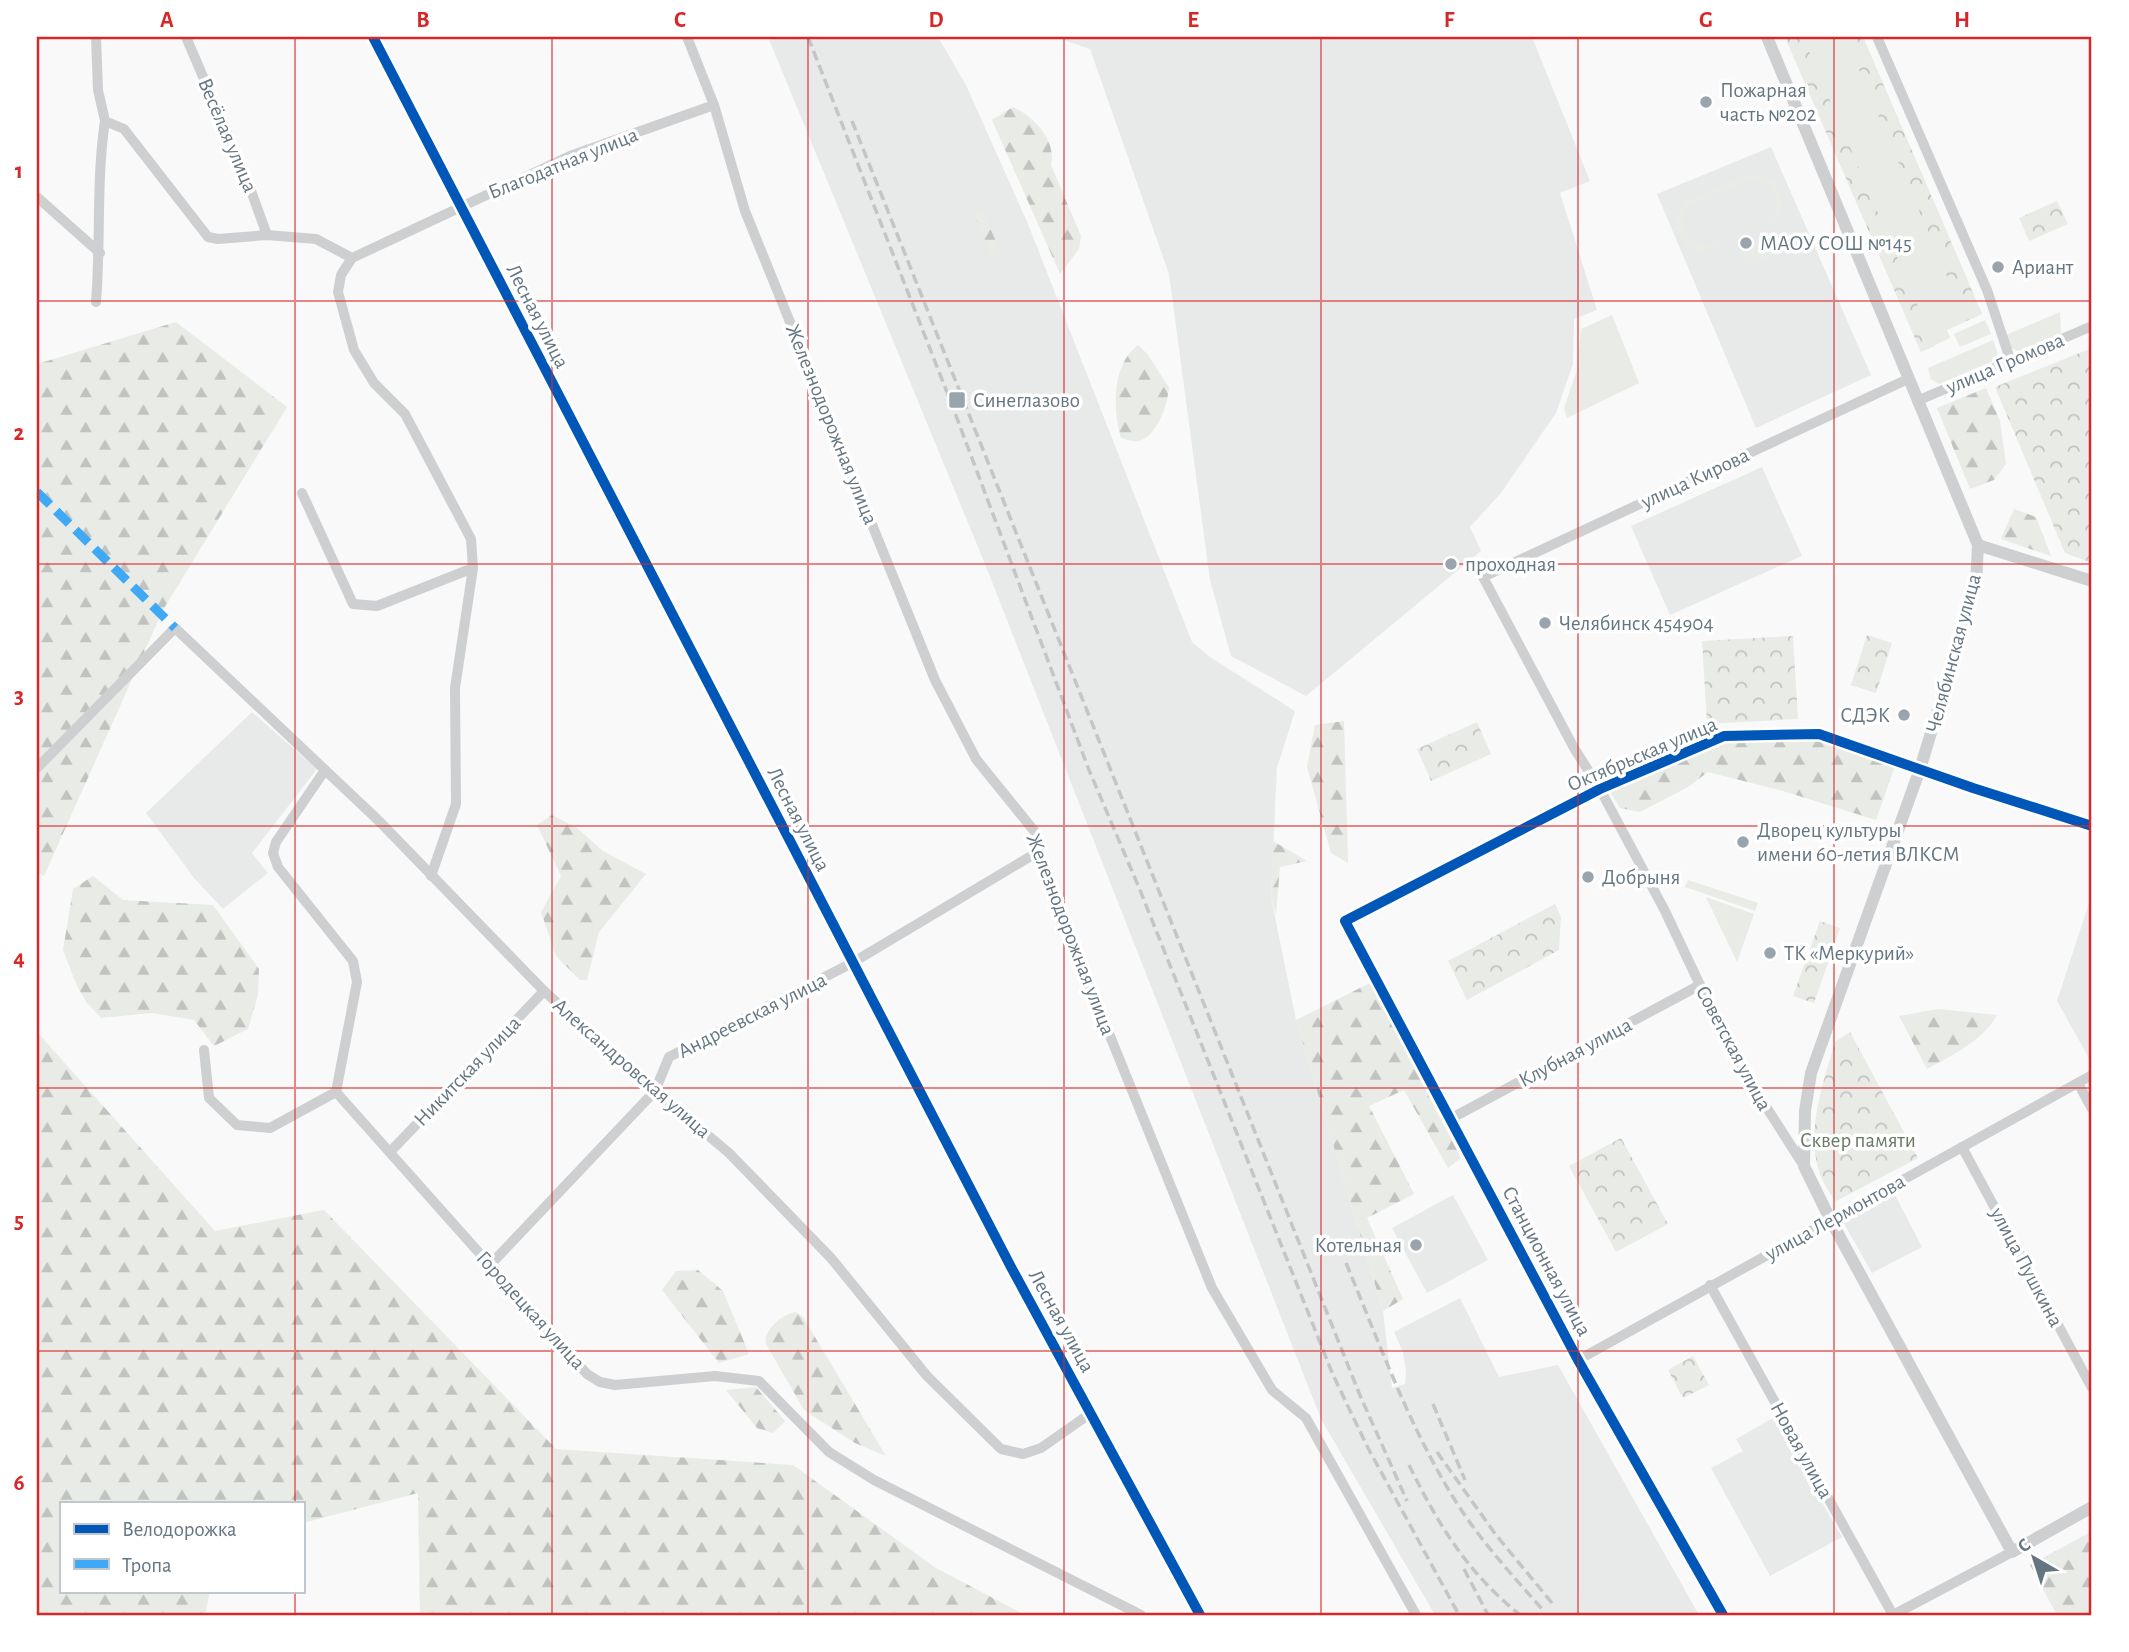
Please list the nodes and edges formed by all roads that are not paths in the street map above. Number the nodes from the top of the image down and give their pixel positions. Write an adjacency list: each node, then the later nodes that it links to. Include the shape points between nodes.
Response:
1 (96, 37): 8 (street, via 98,90)
2 (186, 37): 11 (street, Весёлая улица)
3 (373, 37): 10 (street, Лесная улица)
4 (687, 37): 7 (street, Железнодорожная улица)
5 (1767, 37): 17 (street, Челябинская улица)
6 (1877, 37): 16 (street, via 1991,301)
7 (714, 105): 10 (street, Благодатная улица, via 570,156); 29 (street, Железнодорожная улица, via 745,211 935,680 976,759 1035,832)
8 (105, 121): 11 (street, via 124,130 208,237); 12 (street)
9 (37, 197): 12 (street)
10 (460, 207): 13 (street, Благодатная улица); 32 (street, Лесная улица)
11 (267, 235): 13 (street, via 316,239)
12 (100, 253): 14 (street)
13 (352, 258): 21 (street, via 341,275 338,292 354,350 374,383 405,414 471,539)
14 (96, 302)
15 (2092, 326): 16 (street, улица Громова)
16 (2011, 362): 18 (street, улица Громова)
17 (1908, 379): 18 (street, Челябинская улица); 22 (street, улица Кирова)
18 (1917, 401): 20 (street, Челябинская улица)
19 (302, 493): 21 (street, via 353,604 377,606)
20 (1978, 545): 23 (street); 25 (street, Челябинская улица, via 1976,585)
21 (473, 568): 30 (street, via 455,688 456,804)
22 (1483, 577): 27 (street, Советская улица)
23 (2092, 582)
24 (37, 768): 26 (street, Александровская улица, via 175,628)
25 (1920, 769): 27 (street, Октябрьская улица, via 1819,734 1724,736); 28 (street, Октябрьская улица); 44 (street, Челябинская улица, via 1811,1073)
26 (325, 770): 30 (street, Александровская улица); 39 (street, via 273,853 278,867 352,961 358,982)
27 (1600, 789): 31 (street, Октябрьская улица); 33 (street, Советская улица)
28 (2092, 826)
29 (1036, 853): 32 (street, Андреевская улица); 55 (street, Железнодорожная улица, via 1212,1288 1272,1390 1306,1418)
30 (431, 876): 34 (street, Александровская улица)
31 (1345, 921): 41 (street, Станционная улица)
32 (852, 964): 38 (street, Андреевская улица, via 669,1057); 50 (street, Лесная улица)
33 (1700, 985): 41 (street, Клубная улица); 44 (street, Советская улица, via 1737,1062)
34 (544, 991): 38 (street, Александровская улица); 43 (street, Никитская улица)
35 (204, 1050): 39 (street, via 209,1098 237,1125 270,1128)
36 (2092, 1075): 37 (street, улица Лермонтова)
37 (2078, 1083): 40 (street); 42 (street, улица Лермонтова)
38 (655, 1091): 46 (street, Андреевская улица); 50 (street, Александровская улица, via 757,1181 831,1258 927,1376 1001,1449 1023,1454 1041,1448)
39 (336, 1092): 43 (street, Городецкая улица)
40 (2092, 1109)
41 (1450, 1119): 48 (street, Станционная улица)
42 (1962, 1147): 45 (street, улица Лермонтова); 49 (street, улица Пушкина)
43 (390, 1152): 46 (street, Городецкая улица)
44 (1804, 1166): 45 (street, Советская улица)
45 (1830, 1219): 47 (street, улица Лермонтова); 52 (street, Советская улица)
46 (490, 1265): 53 (street, Городецкая улица, via 587,1374 600,1382 615,1385 715,1376 759,1381 829,1452 874,1480)
47 (1710, 1285): 48 (street, улица Лермонтова); 57 (street, Новая улица)
48 (1578, 1360): 56 (street, Станционная улица)
49 (2092, 1388)
50 (1091, 1413): 54 (street, Лесная улица)
51 (2092, 1507): 52 (street)
52 (2012, 1552): 57 (street)
53 (1141, 1615)
54 (1200, 1615)
55 (1416, 1615)
56 (1723, 1615)
57 (1893, 1615)

